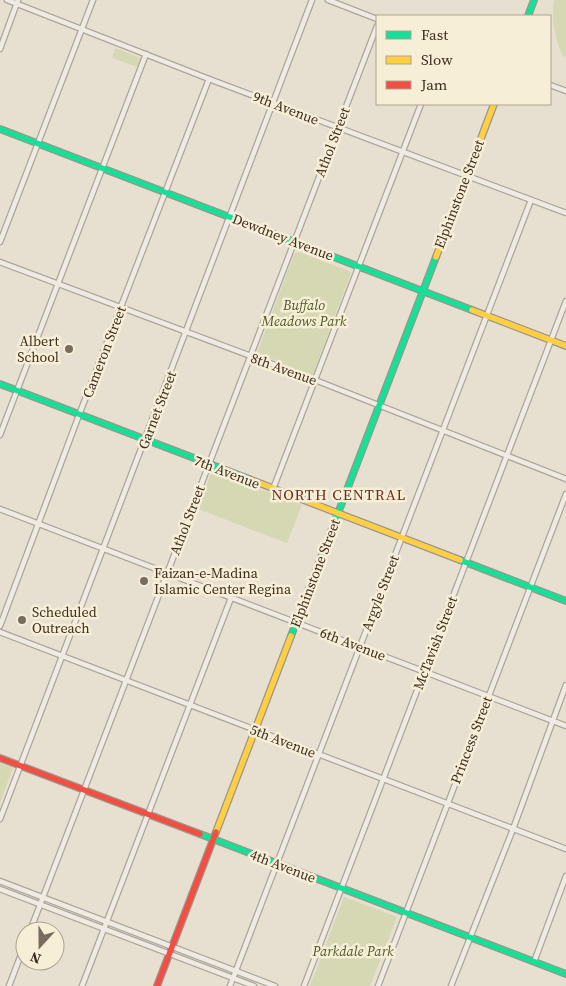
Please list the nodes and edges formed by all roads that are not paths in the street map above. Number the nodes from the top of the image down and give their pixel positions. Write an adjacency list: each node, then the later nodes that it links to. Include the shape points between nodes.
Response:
1 (7, 0): 6 (street, 9th Avenue)
2 (93, 0): 9 (street)
3 (312, 0): 16 (street, Garnet Street)
4 (328, 0): 8 (street)
5 (534, 0): 7 (street)
6 (18, 2): 9 (street, 9th Avenue); 11 (street)
7 (528, 15)
8 (376, 19)
9 (82, 29): 12 (street, 9th Avenue); 21 (street)
10 (376, 29): 19 (street, Athol Street)
11 (0, 49)
12 (146, 54): 13 (street, 9th Avenue); 23 (street)
13 (209, 79): 16 (street, 9th Avenue); 25 (street, Cameron Street)
14 (551, 85): 15 (street)
15 (566, 91)
16 (273, 103): 19 (street, 9th Avenue); 28 (street, Garnet Street)
17 (421, 105): 22 (street)
18 (494, 105): 24 (street, Elphinstone Street)
19 (338, 128): 22 (street, 9th Avenue); 29 (street, Athol Street)
20 (0, 129): 21 (street, Dewdney Avenue)
21 (37, 144): 23 (street, Dewdney Avenue); 30 (street)
22 (402, 152): 24 (street, 9th Avenue); 32 (street)
23 (102, 168): 25 (street, Dewdney Avenue); 33 (street)
24 (466, 176): 26 (street, 9th Avenue); 34 (street, Elphinstone Street)
25 (166, 192): 28 (street, Dewdney Avenue); 36 (street, Cameron Street)
26 (531, 200): 27 (street, 9th Avenue); 37 (street, Argyle Street)
27 (566, 213)
28 (230, 216): 29 (street, Dewdney Avenue); 38 (street, Garnet Street)
29 (294, 241): 32 (street, Dewdney Avenue); 41 (street, Athol Street)
30 (0, 242)
31 (0, 262): 33 (street, 8th Avenue)
32 (359, 266): 34 (street, Dewdney Avenue); 42 (street)
33 (57, 283): 36 (street, 8th Avenue); 44 (street)
34 (422, 291): 37 (street, Dewdney Avenue); 45 (street, Elphinstone Street)
35 (566, 301): 39 (street, McTavish Street)
36 (121, 308): 38 (street, 8th Avenue); 46 (street, Cameron Street)
37 (487, 315): 39 (street, Dewdney Avenue); 47 (street, Argyle Street)
38 (186, 332): 41 (street, 8th Avenue); 49 (street, Garnet Street)
39 (552, 340): 40 (street, Dewdney Avenue); 50 (street, McTavish Street)
40 (566, 346)
41 (250, 356): 42 (street, 8th Avenue); 51 (street, Athol Street)
42 (315, 380): 45 (street, 8th Avenue); 53 (street)
43 (0, 384): 44 (street, 7th Avenue)
44 (17, 391): 46 (street, 7th Avenue); 48 (street)
45 (379, 405): 47 (street, 8th Avenue); 56 (street, Elphinstone Street)
46 (79, 415): 49 (street, 7th Avenue); 57 (street, Cameron Street)
47 (443, 430): 50 (street, 8th Avenue); 58 (street, Argyle Street)
48 (0, 435)
49 (145, 441): 51 (street, 7th Avenue); 59 (street, Garnet Street)
50 (506, 455): 52 (street, 8th Avenue); 60 (street, McTavish Street)
51 (208, 465): 53 (street, 7th Avenue); 61 (street, Athol Street)
52 (566, 479)
53 (273, 489): 56 (street, 7th Avenue)
54 (566, 494): 62 (street, Princess Street)
55 (0, 509): 57 (street, 6th Avenue)
56 (338, 514): 58 (street, 7th Avenue); 65 (street, Elphinstone Street)
57 (38, 524): 59 (street, 6th Avenue); 66 (street, Cameron Street)
58 (401, 538): 60 (street, 7th Avenue); 68 (street, Argyle Street)
59 (104, 549): 61 (street, 6th Avenue); 69 (street, Garnet Street)
60 (466, 563): 62 (street, 7th Avenue); 70 (street, McTavish Street)
61 (167, 573): 63 (street, 6th Avenue); 71 (street, Athol Street)
62 (530, 587): 64 (street, 7th Avenue); 73 (street, Princess Street)
63 (231, 598): 65 (street, 6th Avenue); 74 (street)
64 (566, 601)
65 (296, 622): 68 (street, 6th Avenue); 77 (street, Elphinstone Street)
66 (0, 626)
67 (0, 632): 69 (street, 5th Avenue)
68 (360, 647): 70 (street, 6th Avenue); 78 (street, Argyle Street)
69 (63, 656): 71 (street, 5th Avenue); 80 (street, Garnet Street)
70 (424, 672): 73 (street, 6th Avenue); 81 (street, McTavish Street)
71 (126, 681): 74 (street, 5th Avenue); 82 (street, Athol Street)
72 (566, 685): 75 (street)
73 (488, 696): 75 (street, 6th Avenue); 83 (street, Princess Street)
74 (190, 705): 77 (street, 5th Avenue); 84 (street)
75 (552, 721): 76 (street, 6th Avenue); 86 (street)
76 (566, 726)
77 (255, 729): 78 (street, 5th Avenue); 87 (street, Elphinstone Street)
78 (318, 754): 81 (street, 5th Avenue); 89 (street, Argyle Street)
79 (0, 758): 80 (street, 4th Avenue)
80 (20, 766): 82 (street, 4th Avenue); 85 (street, Garnet Street)
81 (383, 780): 83 (street, 5th Avenue); 92 (street, McTavish Street)
82 (84, 790): 84 (street, 4th Avenue); 94 (street, Athol Street)
83 (446, 803): 86 (street, 5th Avenue); 96 (street, Princess Street)
84 (148, 814): 87 (street, 4th Avenue); 98 (street)
85 (0, 819)
86 (513, 829): 88 (street, 5th Avenue); 100 (street)
87 (213, 839): 89 (street, 4th Avenue); 101 (street, Elphinstone Street)
88 (566, 849)
89 (276, 864): 92 (street, 4th Avenue); 105 (street, Argyle Street)
90 (566, 876): 103 (street)
91 (0, 881): 94 (street)
92 (342, 888): 96 (street, 4th Avenue); 114 (street, McTavish Street)
93 (0, 889): 95 (street)
94 (44, 897): 95 (street, Athol Street); 98 (street)
95 (41, 904): 97 (street, Athol Street); 99 (street)
96 (406, 913): 100 (street, 4th Avenue); 115 (street, Princess Street)
97 (34, 921)
98 (107, 922): 99 (street); 101 (street)
99 (104, 929): 102 (street); 109 (street)
100 (469, 937): 103 (street, 4th Avenue); 116 (street)
101 (172, 947): 102 (street, Elphinstone Street); 105 (street)
102 (170, 954): 107 (street); 110 (street, Elphinstone Street)
103 (534, 962): 106 (street, 4th Avenue)
104 (15, 970): 108 (street)
105 (236, 971): 107 (street, Argyle Street); 113 (street)
106 (566, 974)
107 (233, 978): 111 (street, Argyle Street); 112 (street)
108 (9, 986)
109 (82, 986)
110 (157, 986)
111 (230, 986)
112 (254, 986)
113 (275, 986)
114 (304, 986)
115 (378, 986)
116 (451, 986)

